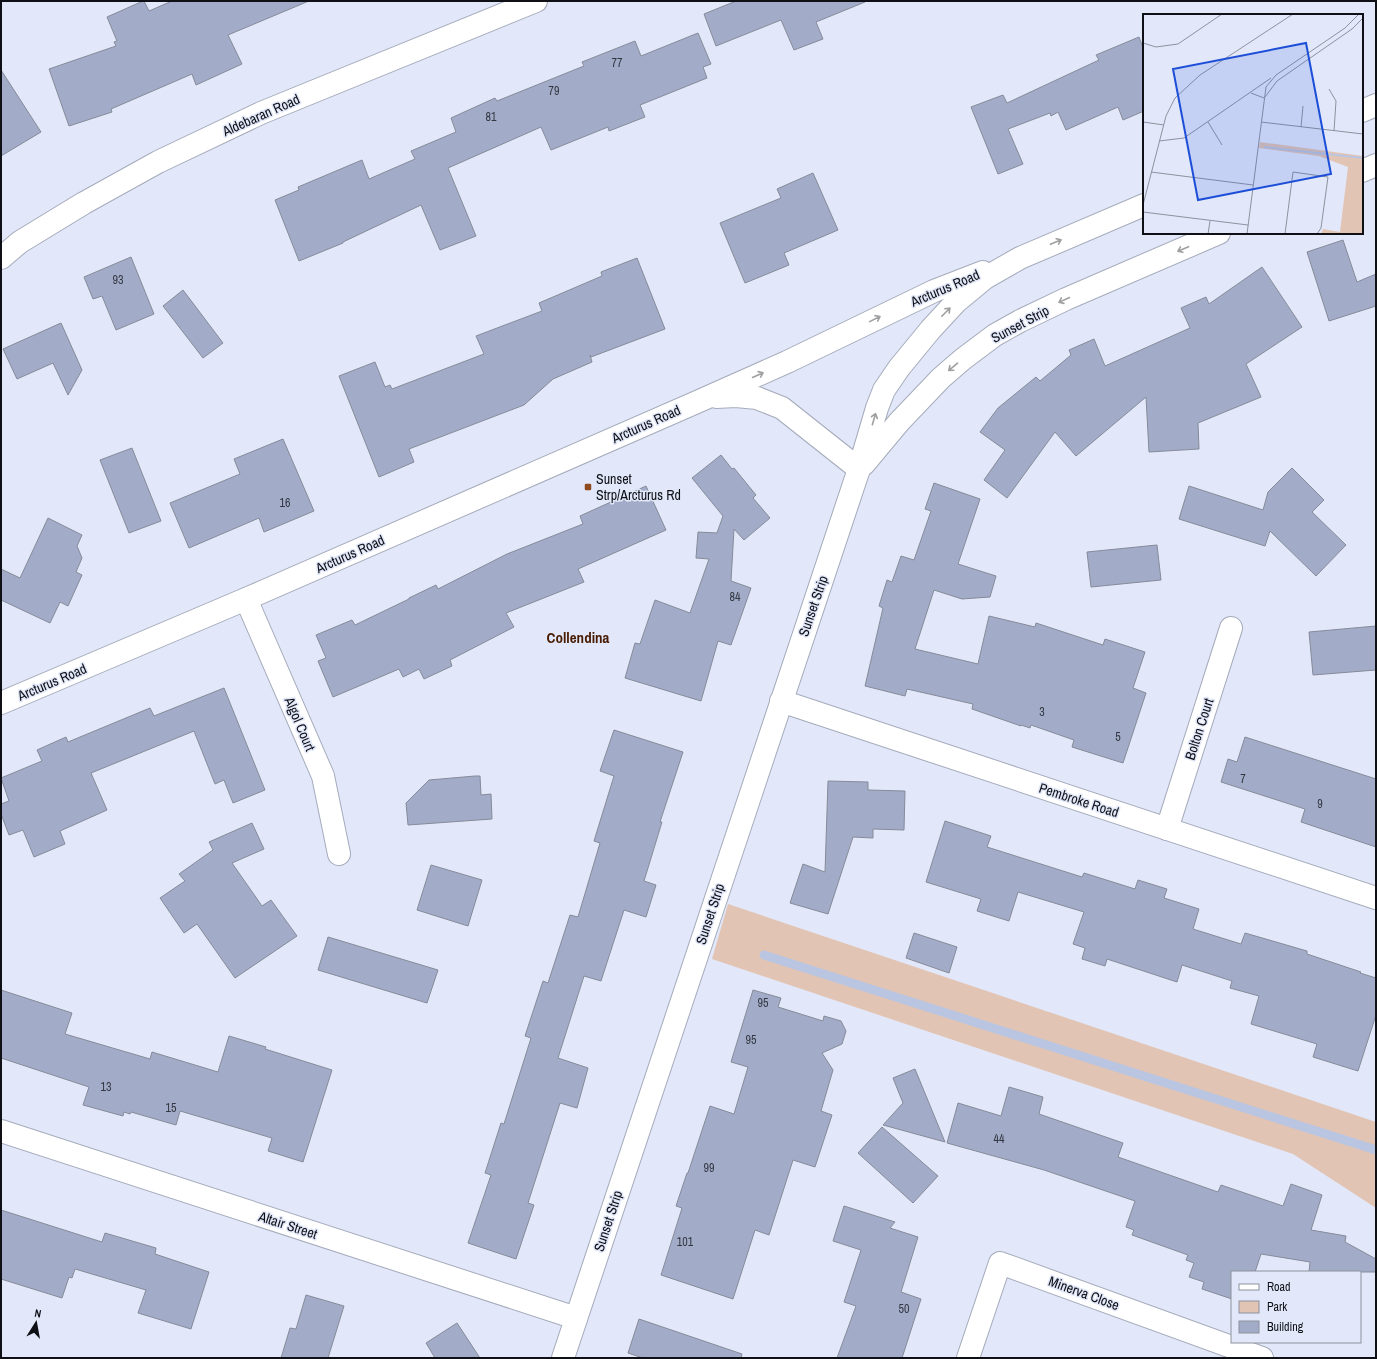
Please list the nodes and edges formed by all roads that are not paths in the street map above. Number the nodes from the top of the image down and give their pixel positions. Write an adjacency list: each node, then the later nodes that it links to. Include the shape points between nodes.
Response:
1 (536, 1): 8 (street, Aldebaran Road, via 261,113 165,159 84,202 20,242)
2 (1376, 106): 3 (street)
3 (1363, 112)
4 (1376, 165): 5 (street)
5 (1363, 171)
6 (1143, 205): 9 (street, Sunset Strip, one-way to 6)
7 (1217, 234): 11 (street, Sunset Strip, one-way to 11, via 1066,299 996,335 941,378 899,422)
8 (1, 258)
9 (1020, 258): 10 (street, Arcturus Road, one-way to 9, via 934,291); 11 (street, Sunset Strip, one-way to 9, via 880,398 899,368 956,302 985,278)
10 (697, 402): 11 (street, Arcturus Road, via 727,396 757,398 770,402 807,427); 12 (street, Arcturus Road)
11 (859, 470): 14 (street, Sunset Strip)
12 (246, 599): 15 (street, Arcturus Road); 17 (street, Algol Court, via 322,776)
13 (1231, 628): 16 (street, Bolton Court)
14 (781, 701): 16 (street, Pembroke Road); 20 (street, Sunset Strip)
15 (1, 703)
16 (1167, 829): 18 (street, Pembroke Road)
17 (339, 854)
18 (1376, 898)
19 (1, 1131): 20 (street, Altair Street)
20 (576, 1318): 21 (street, Sunset Strip)
21 (563, 1358)
22 (968, 1358): 23 (street, Minerva Close, via 1000,1263)
23 (1262, 1358)

